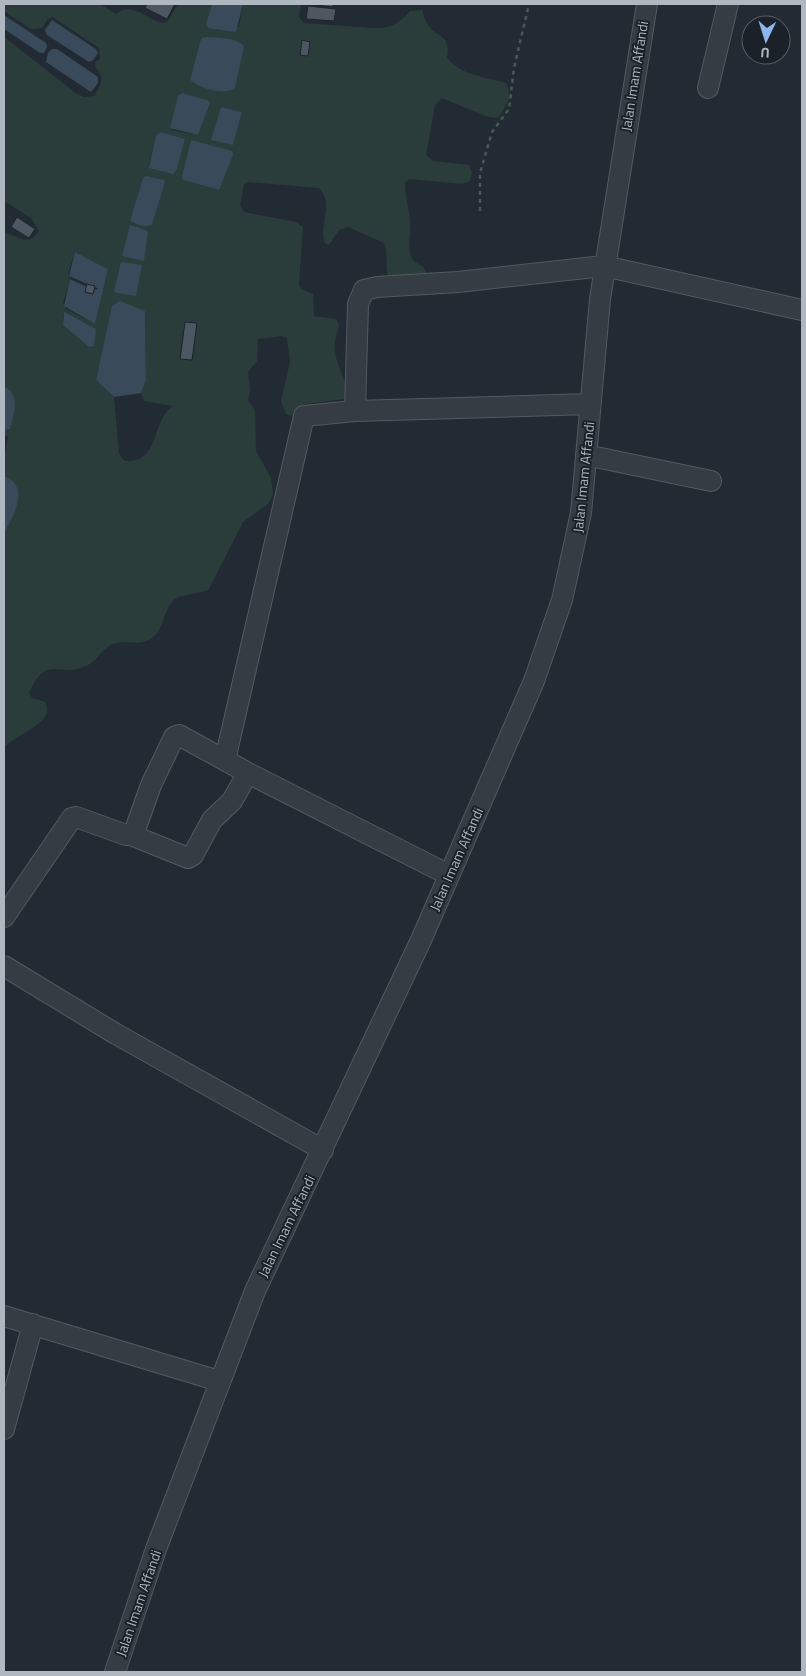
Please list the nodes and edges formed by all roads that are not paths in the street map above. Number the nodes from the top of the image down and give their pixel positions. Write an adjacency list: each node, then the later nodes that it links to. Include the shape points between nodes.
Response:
1 (647, 4): 4 (street, Jalan Imam Affandi)
2 (728, 4): 3 (street)
3 (708, 88)
4 (604, 266): 5 (street); 6 (street, Jalan Imam Affandi); 7 (street, via 364,290 358,304 356,323)
5 (802, 310)
6 (590, 404): 7 (street); 8 (street, Jalan Imam Affandi)
7 (354, 411): 10 (street, via 302,418)
8 (586, 455): 9 (street); 13 (street, Jalan Imam Affandi, via 581,513 559,608 531,689)
9 (711, 480)
10 (224, 760): 11 (street); 12 (street, via 182,736 174,738)
11 (248, 773): 12 (street, via 232,801 212,820 193,855 188,858); 13 (street)
12 (131, 835): 14 (street, via 72,818)
13 (449, 875): 16 (street, Jalan Imam Affandi)
14 (4, 917)
15 (4, 966): 16 (street, via 116,1034)
16 (323, 1150): 19 (street, Jalan Imam Affandi, via 255,1291)
17 (4, 1316): 18 (street)
18 (33, 1324): 19 (street); 20 (street)
19 (219, 1381): 21 (street, Jalan Imam Affandi)
20 (4, 1429)
21 (114, 1672)

